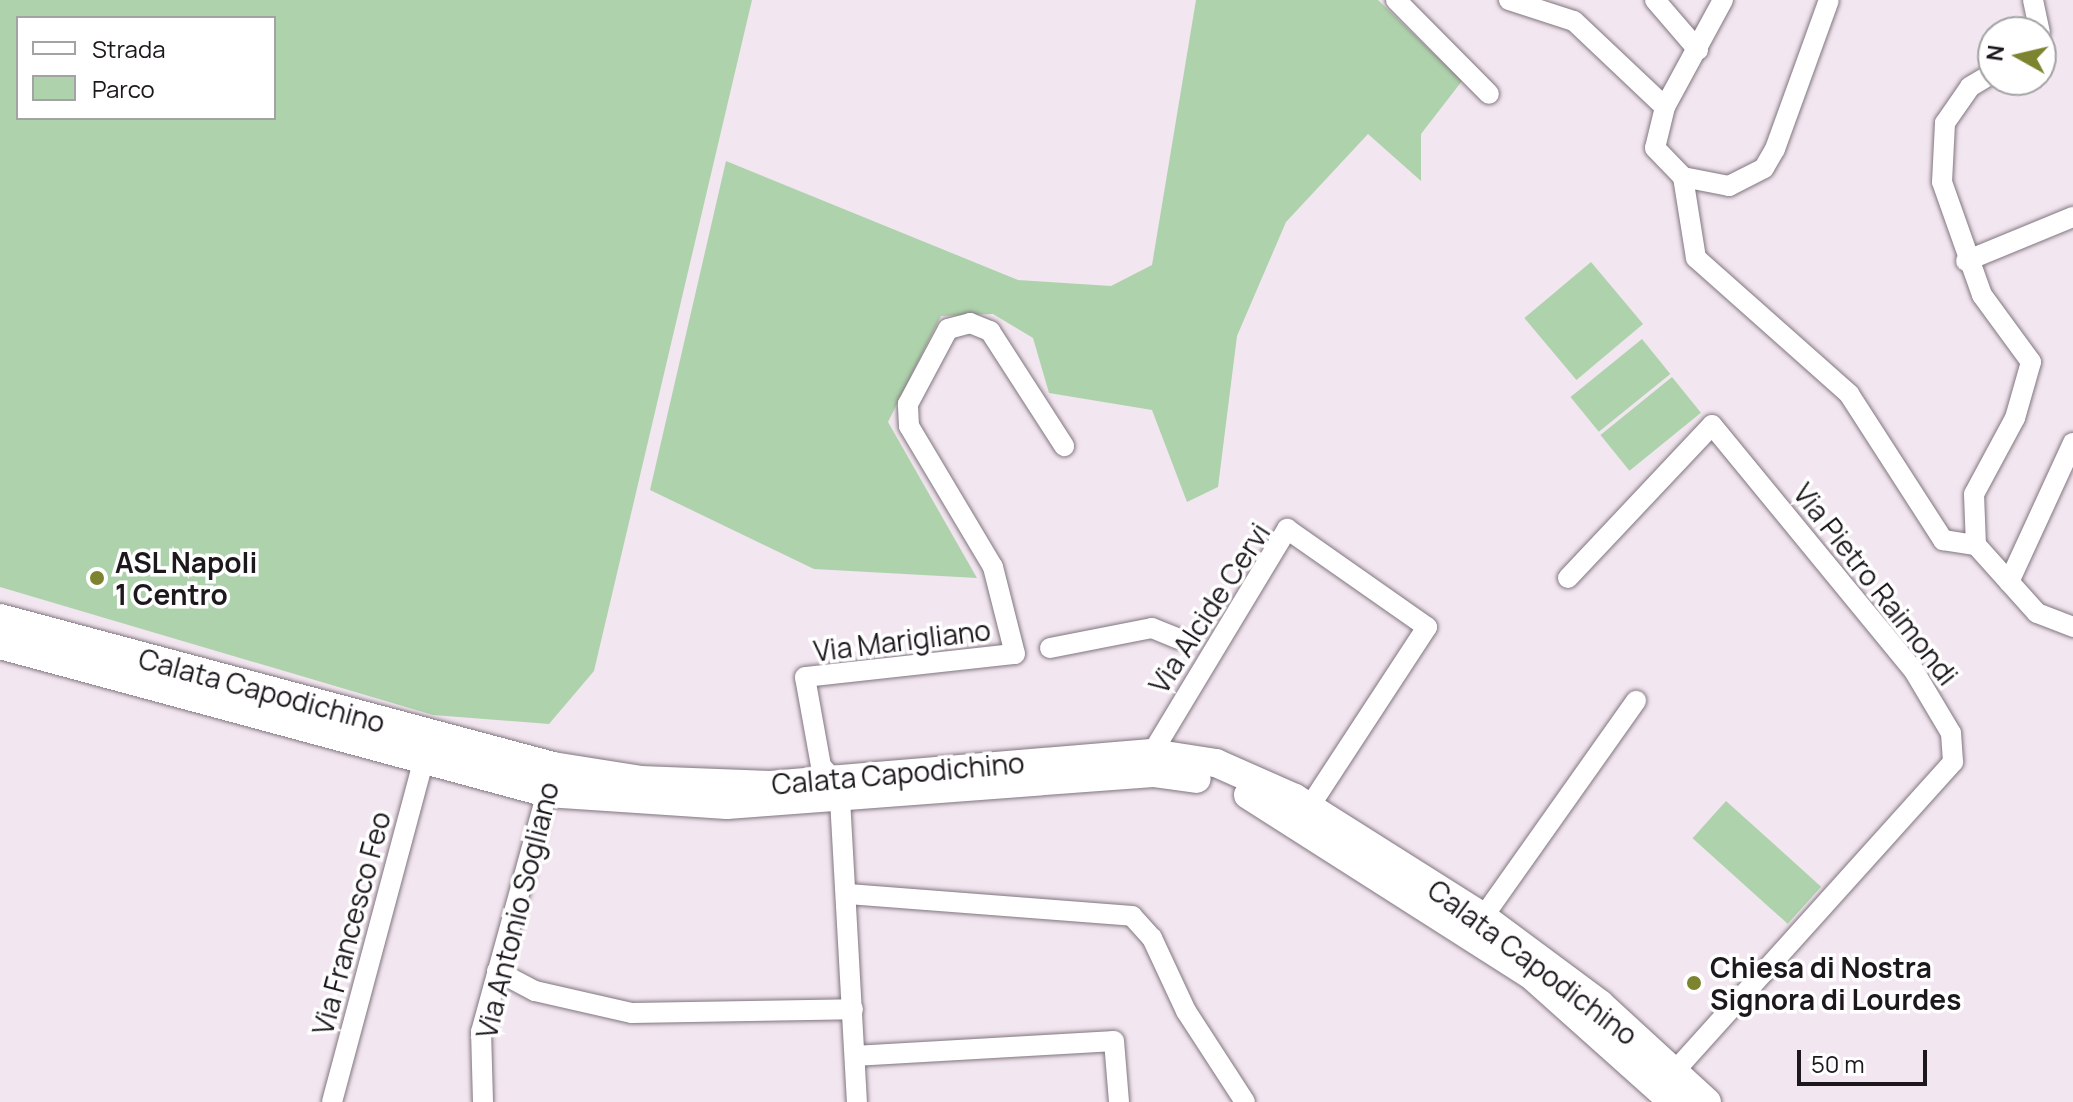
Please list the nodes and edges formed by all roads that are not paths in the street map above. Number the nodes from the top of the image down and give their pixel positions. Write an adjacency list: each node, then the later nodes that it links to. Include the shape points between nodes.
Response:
1 (1396, 0): 8 (street)
2 (1509, 0): 9 (street, via 1574,21)
3 (1655, 0): 6 (street)
4 (1723, 0): 6 (street)
5 (1829, 0): 10 (street, via 1764,168 1729,186)
6 (1698, 50): 9 (street)
7 (1977, 83): 12 (street, via 1945,123 1942,182)
8 (1489, 94)
9 (1665, 107): 10 (street, via 1655,148)
10 (1683, 177): 15 (street, via 1696,258 1849,394 1943,540)
11 (2073, 217): 12 (street)
12 (1966, 261): 15 (street, via 2031,362 2015,418 1974,494)
13 (2073, 443): 17 (street)
14 (1064, 446): 27 (street, Via Marigliano, via 990,331 970,323 948,329 908,404 909,426 993,567 1015,654 805,677 821,766)
15 (1976, 545): 17 (street)
16 (1568, 578): 34 (street, Via Pietro Raimondi, via 1712,425 1914,671 1951,733 1953,762)
17 (2009, 582): 19 (street, via 2037,613)
18 (0, 618): 26 (main road, Calata Capodichino)
19 (2073, 627)
20 (1179, 639): 22 (street, via 1152,628)
21 (0, 645): 24 (main road, Calata Capodichino)
22 (1050, 648)
23 (1636, 701): 30 (street)
24 (424, 759): 26 (main road, Calata Capodichino); 35 (street, Via Francesco Feo)
25 (1153, 763): 27 (main road, Calata Capodichino); 28 (main road, Calata Capodichino, via 1216,763); 28 (street, Via Alcide Cervi, via 1287,529 1427,627); 30 (main road, Calata Capodichino, via 1250,796)
26 (550, 780): 27 (main road, Calata Capodichino); 31 (street, Via Antonio Sogliano)
27 (837, 789): 29 (street)
28 (1309, 807): 30 (main road, Calata Capodichino)
29 (848, 894): 32 (street); 39 (street, via 1132,916 1152,938 1166,977)
30 (1477, 926): 34 (main road, Calata Capodichino)
31 (497, 971): 32 (street, via 535,991 632,1013); 36 (street, Via Antonio Sogliano, via 481,1032)
32 (853, 1009): 33 (street)
33 (855, 1056): 37 (street); 38 (street, via 1114,1041)
34 (1669, 1088): 40 (main road, Calata Capodichino)
35 (332, 1102)
36 (483, 1102)
37 (857, 1102)
38 (1119, 1102)
39 (1245, 1102)
40 (1707, 1102)

